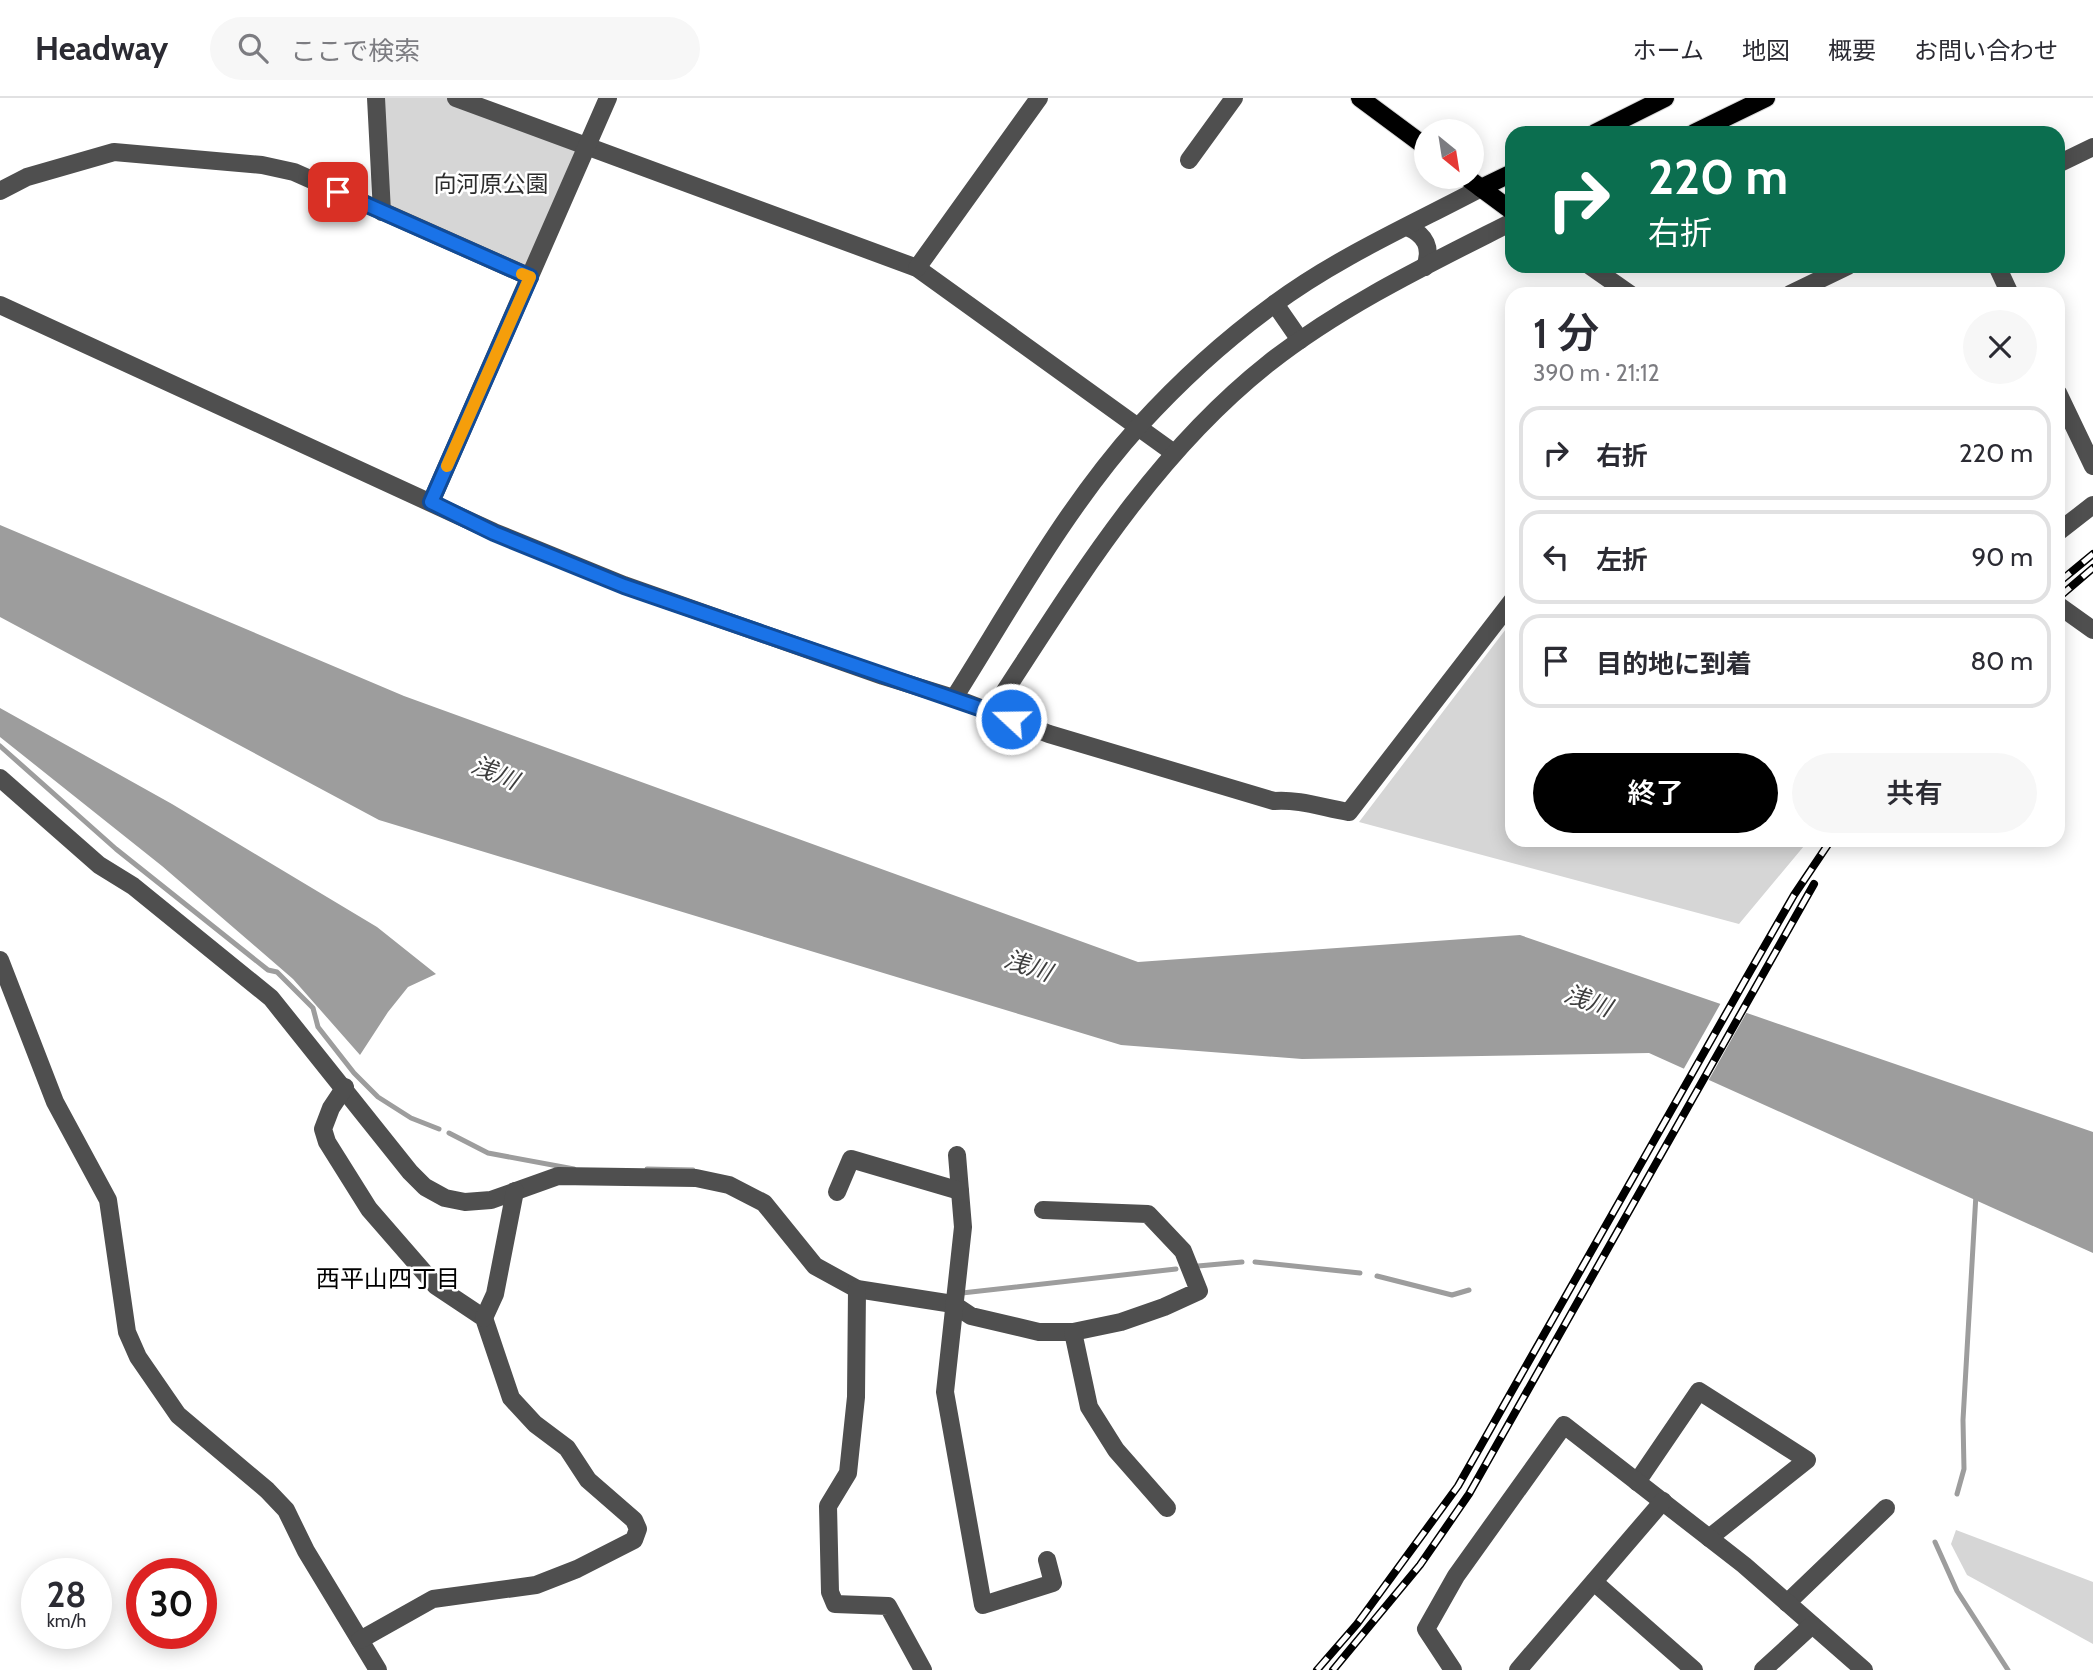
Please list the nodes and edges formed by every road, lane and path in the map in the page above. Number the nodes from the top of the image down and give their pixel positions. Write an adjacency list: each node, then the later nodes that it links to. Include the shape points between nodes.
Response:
1 (376, 98): 22 (street)
2 (456, 98): 12 (street)
3 (608, 98): 12 (street)
4 (1039, 98): 26 (street)
5 (1234, 98): 14 (street)
6 (1360, 98): 11 (main road)
7 (1665, 98): 9 (main road)
8 (1766, 98): 10 (main road)
9 (1609, 126)
10 (1708, 126)
11 (1414, 138)
12 (586, 144): 26 (street); 29 (street)
13 (2093, 147): 15 (street)
14 (1189, 160)
15 (2065, 161)
16 (1505, 175): 17 (main road)
17 (1484, 179)
18 (1463, 189): 24 (street)
19 (1482, 189): 21 (main road)
20 (0, 191): 22 (street, via 27,177 114,152 148,153 293,172)
21 (1505, 206)
22 (382, 212): 29 (street)
23 (1505, 226): 25 (street)
24 (1407, 227): 25 (street, via 1425,240 1429,250); 32 (street)
25 (1425, 267): 34 (street)
26 (917, 268): 36 (street)
27 (1600, 273): 30 (street)
28 (1834, 273): 31 (street)
29 (530, 277): 39 (street)
30 (1620, 287)
31 (1804, 287)
32 (1275, 303): 34 (street); 36 (street)
33 (0, 305): 39 (street)
34 (1300, 340): 37 (street, via 1229,397)
35 (2065, 408): 38 (street)
36 (1139, 426): 37 (street); 45 (street, via 1068,518)
37 (1174, 453): 46 (street, via 1102,542)
38 (2093, 466)
39 (431, 502): 45 (street, via 624,586)
40 (2093, 505): 41 (street)
41 (2065, 527)
42 (1505, 610): 46 (street, via 1349,813 1294,799 1274,801 1049,734)
43 (2065, 610): 44 (street)
44 (2093, 630)
45 (954, 698): 46 (street)
46 (992, 711)
47 (0, 778): 49 (street, via 99,865 133,886 271,998)
48 (0, 960): 68 (street, via 55,1102 108,1200 127,1332 138,1357 178,1415 286,1510)
49 (345, 1087): 51 (street, via 425,1187 465,1202 491,1200); 57 (street, via 323,1129 327,1142 369,1209 436,1286)
50 (957, 1155): 52 (street)
51 (515, 1191): 55 (street, via 558,1176 696,1178 729,1185 764,1203 815,1266); 57 (street, via 495,1294)
52 (960, 1191): 53 (street, via 851,1159); 56 (street, via 963,1227)
53 (837, 1192)
54 (1043, 1210): 58 (street, via 1149,1214 1183,1251 1199,1291 1121,1322)
55 (857, 1289): 56 (street); 71 (street, via 856,1397 848,1473 828,1506 830,1592 835,1604 888,1606)
56 (953, 1304): 58 (street, via 971,1316 995,1323 1039,1332); 64 (street, via 945,1392 983,1605 1054,1583)
57 (485, 1318): 68 (street, via 511,1398 567,1448 588,1480 634,1520 638,1530 634,1540 577,1569 536,1585 433,1599)
58 (1073, 1332): 61 (street, via 1089,1407 1116,1450)
59 (1637, 1482): 60 (street); 63 (street, via 1699,1391 1807,1460); 72 (street, via 1564,1425 1456,1576 1426,1629)
60 (1663, 1501): 63 (street); 65 (street)
61 (1167, 1508)
62 (1886, 1508): 66 (street)
63 (1710, 1538): 66 (street)
64 (1047, 1560)
65 (1594, 1581): 69 (street); 73 (street)
66 (1787, 1603): 67 (street)
67 (1812, 1625): 74 (street); 75 (street)
68 (360, 1640): 70 (street)
69 (1528, 1667)
70 (378, 1670)
71 (923, 1670)
72 (1453, 1670)
73 (1694, 1670)
74 (1763, 1670)
75 (1864, 1670)

